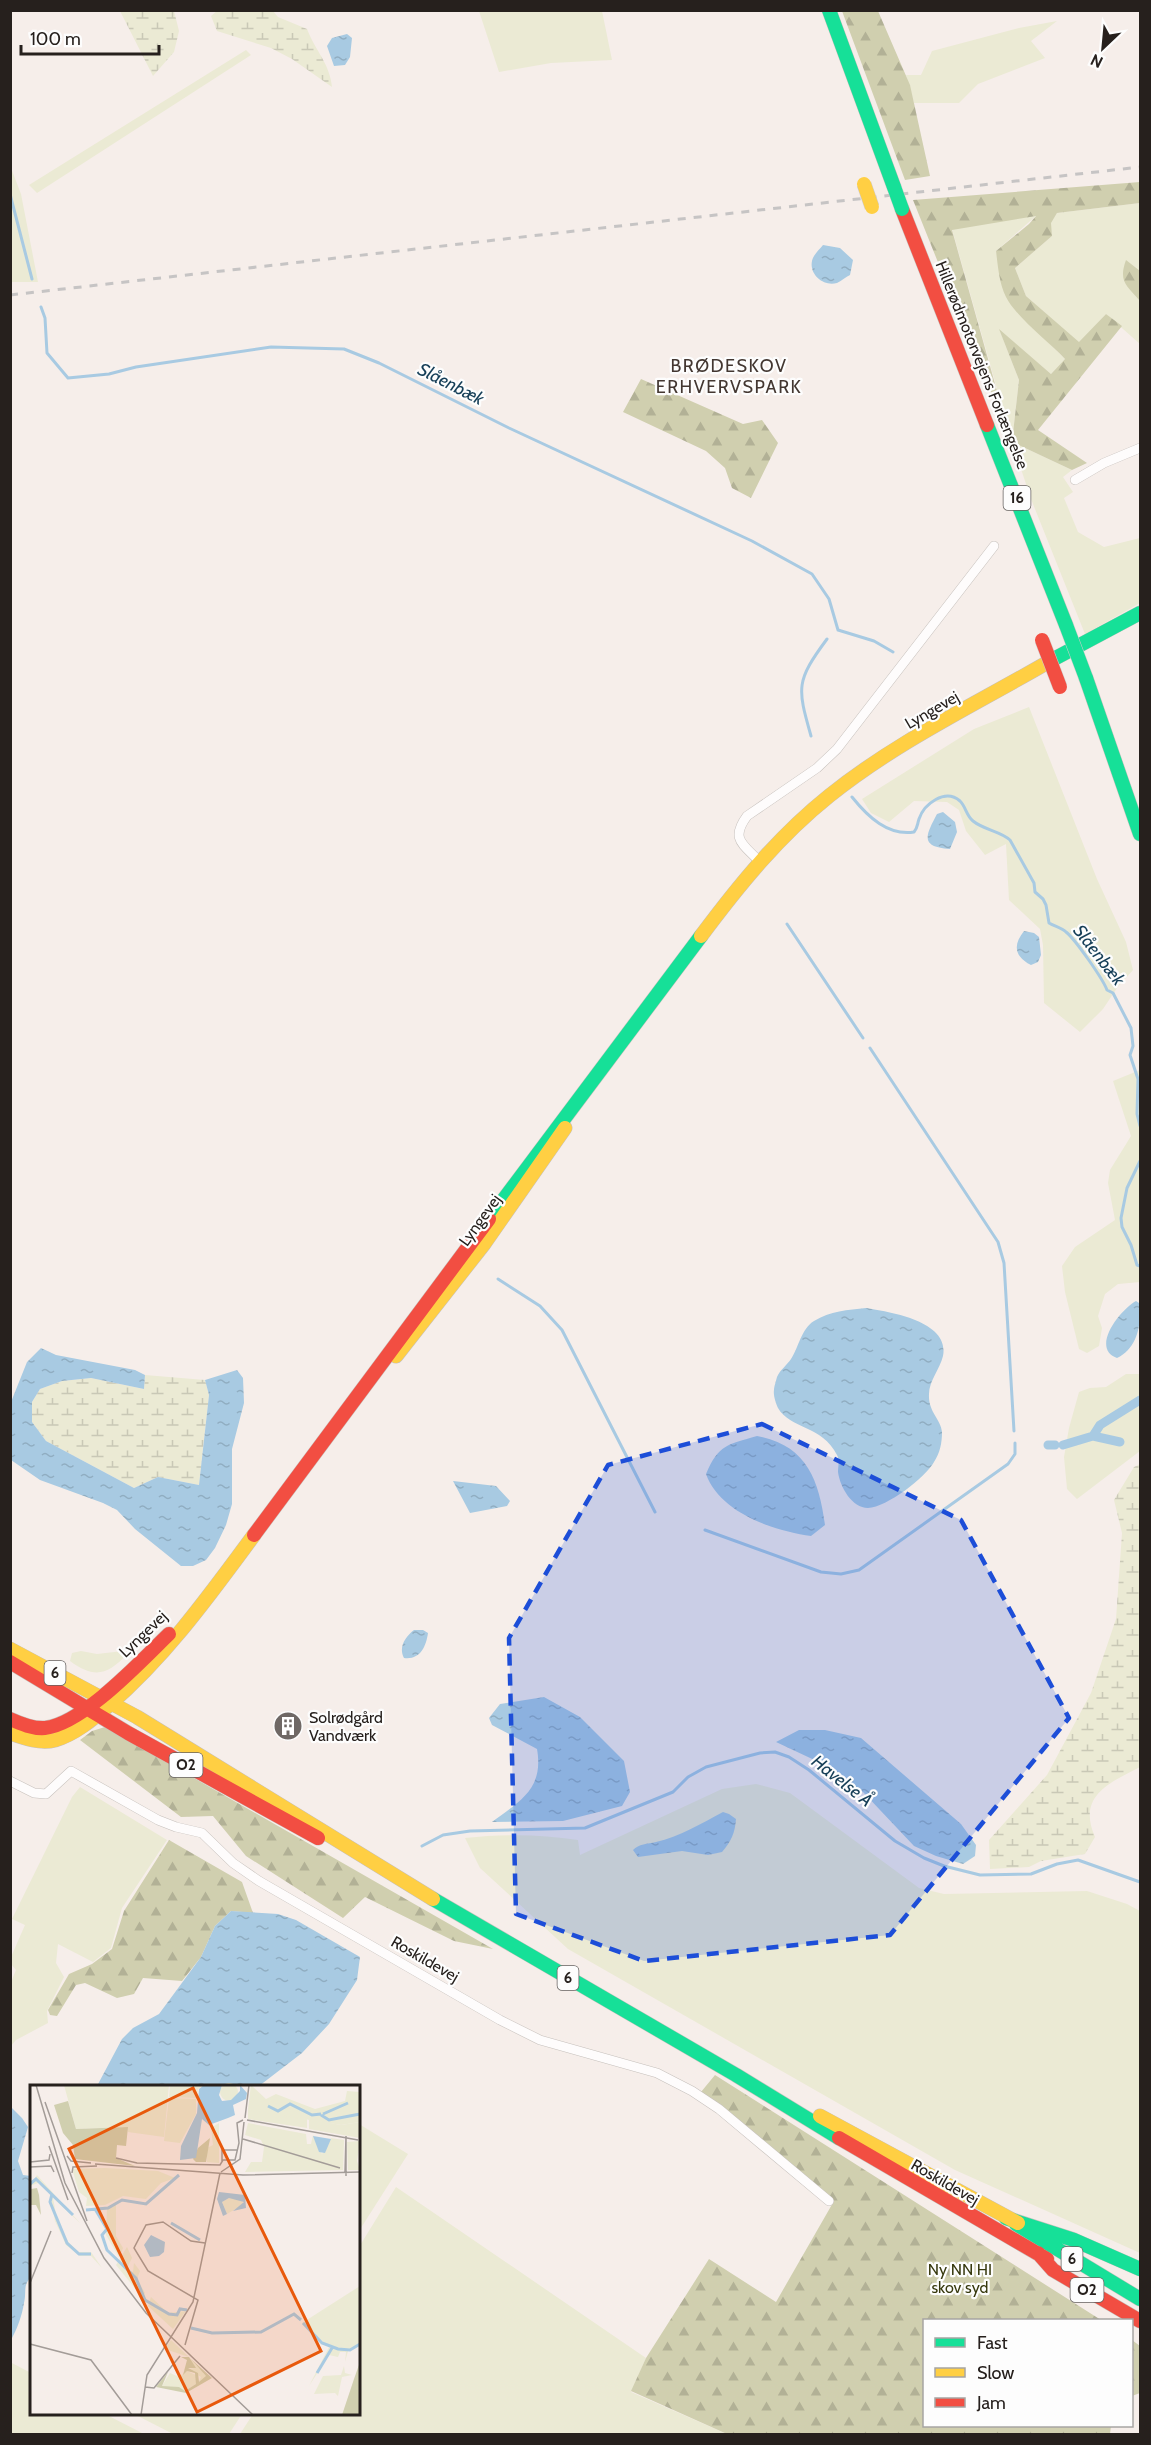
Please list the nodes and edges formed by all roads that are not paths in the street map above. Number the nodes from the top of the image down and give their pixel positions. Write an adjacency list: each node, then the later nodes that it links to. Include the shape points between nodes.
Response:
1 (830, 10): 10 (main road, Hillerødmotorvejens Forlængelse / 16, bridge, via 902,209 1086,678)
2 (864, 184): 3 (main road, bridge)
3 (872, 207)
4 (1140, 447): 5 (street)
5 (1076, 480)
6 (994, 546): 11 (street, via 837,749 740,825 740,843)
7 (1140, 613): 11 (main road, Lyngevej, via 880,759 829,796)
8 (1042, 640): 9 (main road, bridge)
9 (1060, 687)
10 (1140, 834)
11 (759, 861): 14 (main road, Lyngevej, via 481,1227 210,1599 167,1649)
12 (10, 1649): 14 (main road, 6)
13 (10, 1660): 14 (main road)
14 (99, 1705): 15 (main road, via 48,1728); 16 (main road, via 71,1735 38,1742); 18 (main road, Roskildevej / O2, via 275,1815); 18 (main road, Roskildevej / 6, via 215,1763)
15 (10, 1719)
16 (10, 1733)
17 (10, 1781): 20 (street, Roskildevej, via 34,1793 46,1794 71,1771 158,1820 202,1833 259,1881 500,2020 540,2040 657,2073 692,2091)
18 (401, 1880): 19 (main road, Roskildevej / 6)
19 (736, 2075): 21 (main road, Roskildevej / 6, via 845,2128); 22 (main road, Roskildevej / 6)
20 (829, 2201)
21 (1006, 2218): 23 (main road, via 1058,2232); 24 (main road, Roskildevej / 6); 25 (main road, Roskildevej / 6)
22 (1038, 2253): 26 (main road, Roskildevej / 6); 27 (main road, O2, via 1053,2270)
23 (1140, 2270)
24 (1140, 2278)
25 (1140, 2299)
26 (1140, 2313)
27 (1140, 2321)

